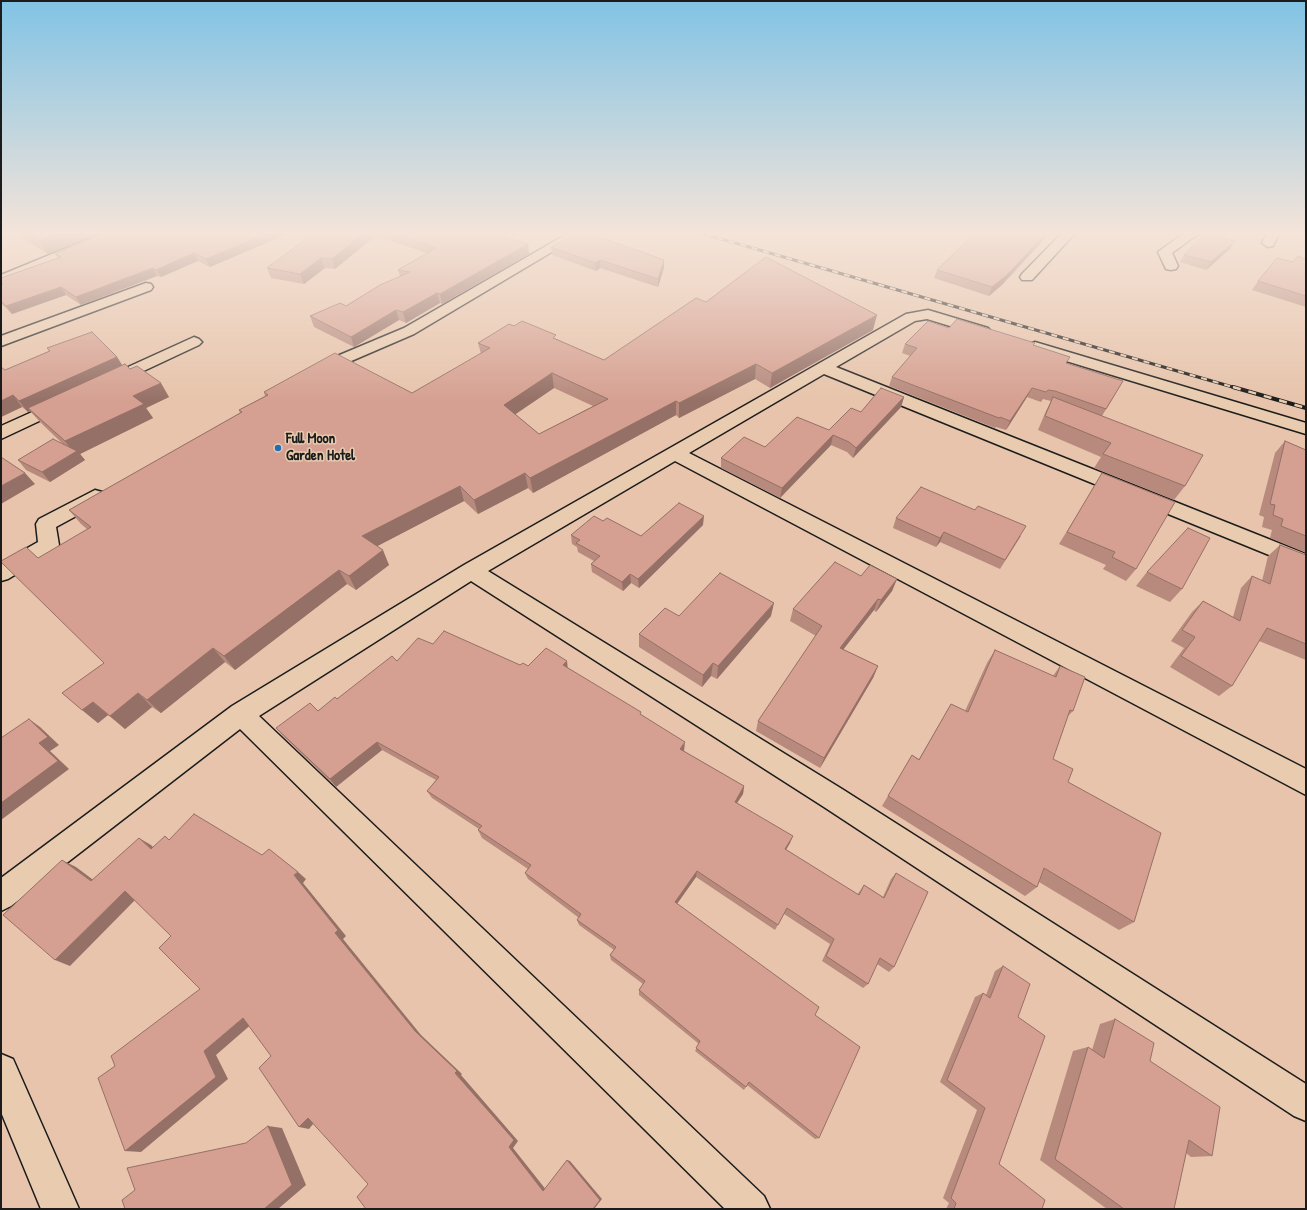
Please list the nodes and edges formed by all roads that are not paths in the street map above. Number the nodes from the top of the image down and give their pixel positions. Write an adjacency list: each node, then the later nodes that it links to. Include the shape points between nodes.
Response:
1 (142, 287): 4 (street)
2 (484, 287): 8 (street, via 409,331 336,362)
3 (996, 335): 7 (street, via 928,314 911,317)
4 (1, 341)
5 (194, 342): 9 (street)
6 (1019, 342): 11 (street)
7 (824, 368): 13 (street); 15 (street)
8 (302, 381)
9 (101, 386)
10 (72, 399): 12 (street)
11 (1306, 429)
12 (1, 433)
13 (675, 452): 16 (street); 19 (street)
14 (108, 489): 17 (street, via 46,524 49,545)
15 (1306, 562)
16 (471, 571): 18 (street); 22 (street, via 833,798)
17 (1, 573)
18 (241, 714): 20 (street); 24 (street)
19 (1306, 783)
20 (1, 896)
21 (1, 1071): 23 (street)
22 (1306, 1104)
23 (60, 1209)
24 (751, 1209)

